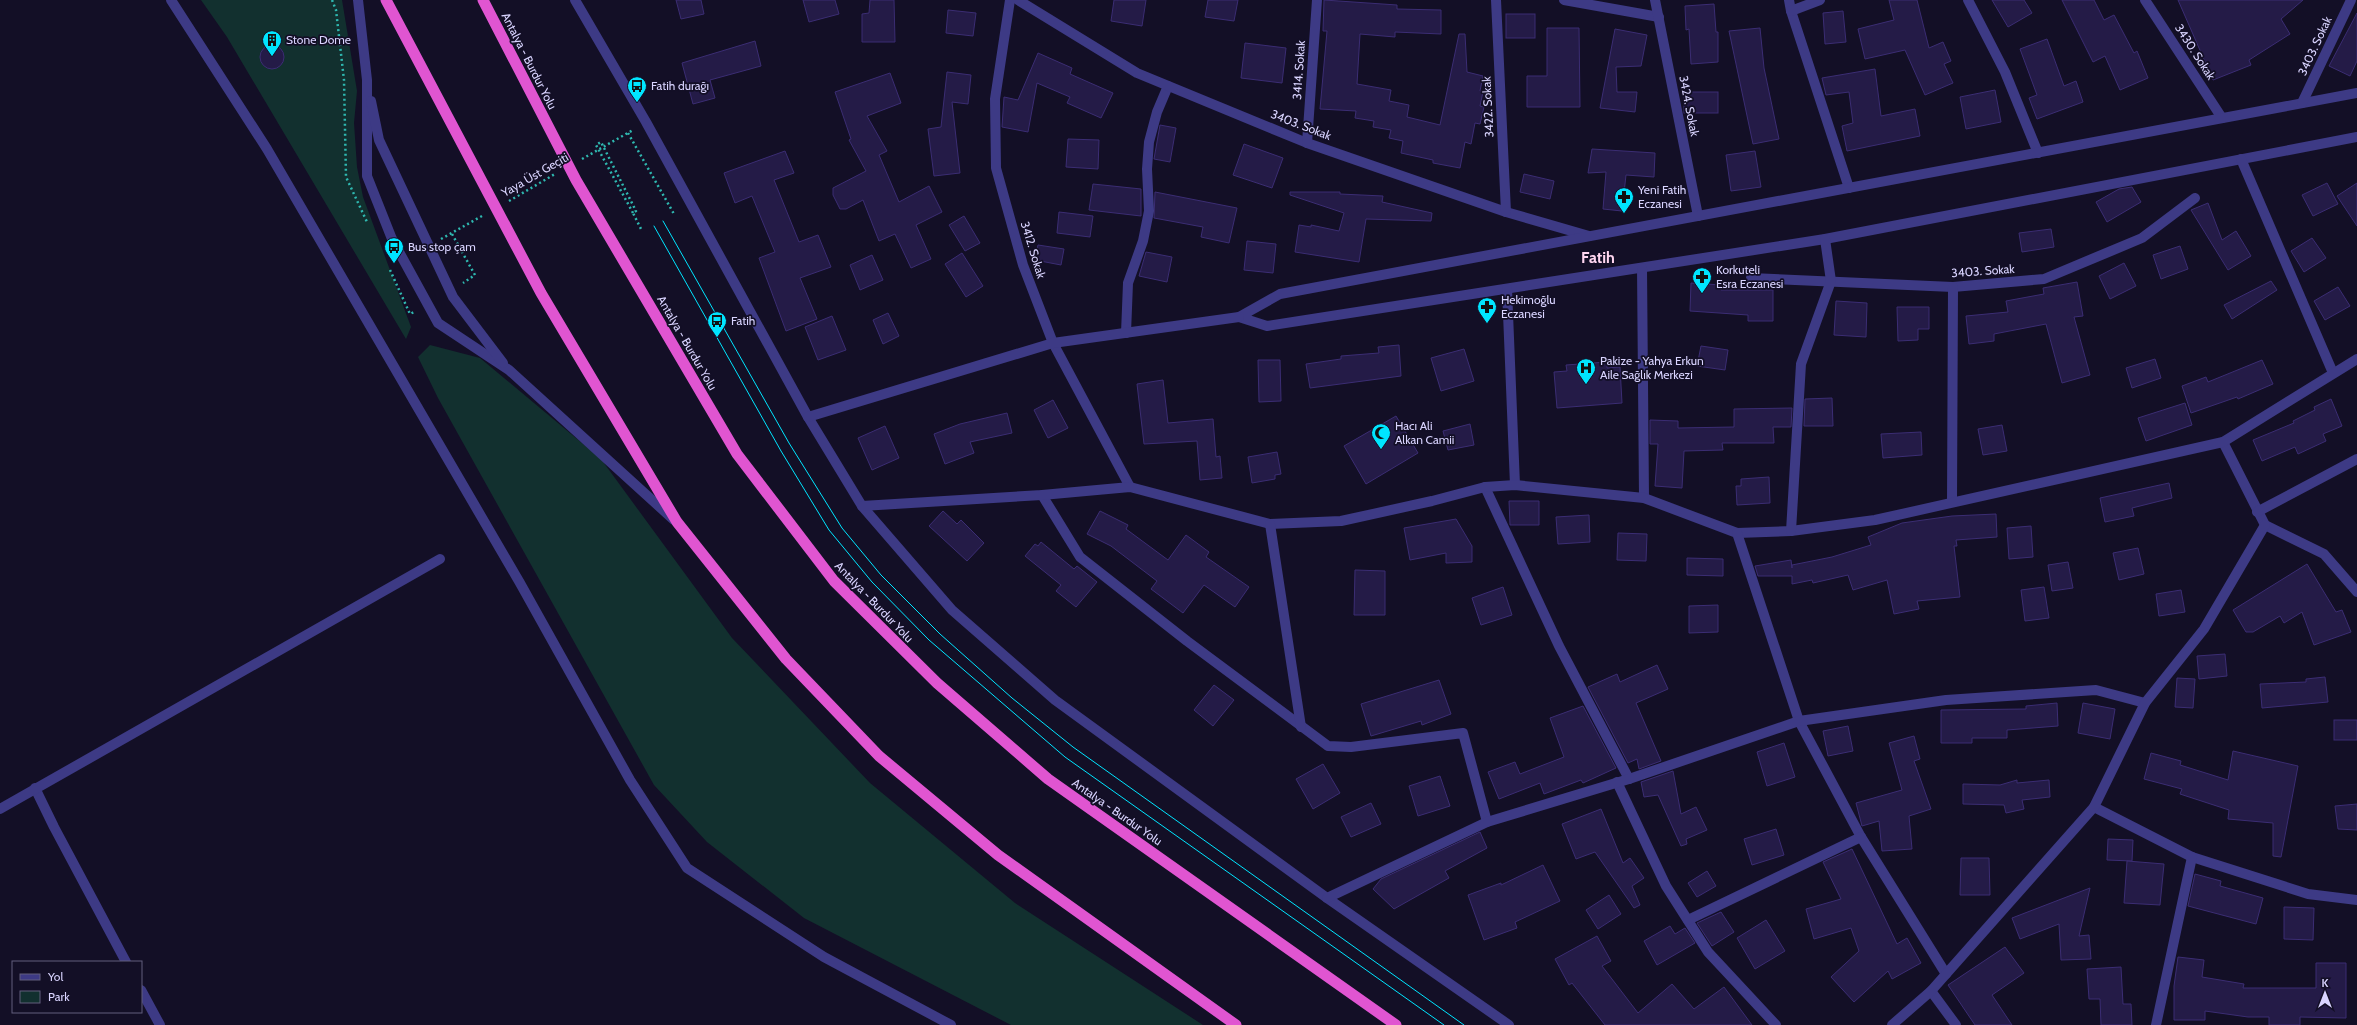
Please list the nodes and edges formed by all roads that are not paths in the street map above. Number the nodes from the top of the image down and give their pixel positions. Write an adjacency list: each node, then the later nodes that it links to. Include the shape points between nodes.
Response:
1 (171, 0): 82 (street, via 267,149 520,583 630,780 687,868 824,957)
2 (358, 0): 19 (street)
3 (386, 0): 56 (highway, via 541,293)
4 (483, 0): 84 (highway, Antalya - Burdur Yolu, via 576,180 737,454 834,581 937,683 1048,779)
5 (576, 0): 45 (street)
6 (1010, 0): 41 (street, 3412. Sokak, via 995,99 996,168 1023,265)
7 (1018, 0): 20 (street, 3403. Sokak, via 1137,73)
8 (1317, 0): 25 (street, 3414. Sokak)
9 (1496, 0): 30 (street, 3422. Sokak)
10 (1564, 0): 18 (street)
11 (1655, 0): 18 (street, 3424. Sokak)
12 (1789, 0): 17 (street)
13 (1820, 0): 17 (street)
14 (1968, 0): 26 (street, via 2005,72)
15 (2145, 0): 23 (street, 3430. Sokak)
16 (2351, 0): 22 (street, 3403. Sokak)
17 (1791, 11): 28 (street)
18 (1659, 16): 31 (street, 3424. Sokak)
19 (367, 80): 43 (street, via 379,140 451,292); 43 (street, via 367,176 392,239 438,323)
20 (1168, 86): 25 (street, 3403. Sokak); 40 (street, via 1148,142 1149,211 1143,241 1128,283)
21 (2357, 93): 22 (street)
22 (2302, 103): 23 (street)
23 (2222, 118): 26 (street)
24 (2357, 137): 27 (street)
25 (1307, 142): 30 (street, 3403. Sokak)
26 (2038, 153): 28 (street)
27 (2241, 159): 33 (street); 44 (street)
28 (1848, 188): 31 (street)
29 (2195, 198): 37 (street, 3403. Sokak, via 2142,238 2044,279)
30 (1506, 212): 32 (street, 3403. Sokak)
31 (1698, 216): 32 (street)
32 (1591, 236): 39 (street, via 1280,294)
33 (1825, 239): 34 (street); 36 (street)
34 (1642, 268): 38 (street); 52 (street)
35 (1751, 278): 36 (street, 3403. Sokak)
36 (1831, 281): 37 (street, 3403. Sokak); 59 (street, via 1801,364)
37 (1954, 287): 53 (street)
38 (1507, 289): 39 (street, via 1267,326); 48 (street)
39 (1239, 317): 40 (street)
40 (1126, 333): 41 (street)
41 (1053, 344): 45 (street); 49 (street, 3412. Sokak)
42 (2357, 359): 44 (street)
43 (509, 370): 56 (street)
44 (2333, 373): 46 (street)
45 (808, 417): 54 (street)
46 (2224, 442): 53 (street); 55 (street)
47 (2357, 459): 55 (street)
48 (1515, 485): 50 (street); 52 (street)
49 (1130, 487): 51 (street); 57 (street)
50 (1485, 487): 57 (street, via 1341,521); 66 (street, via 1559,646)
51 (1042, 495): 54 (street); 65 (street, via 1080,557)
52 (1644, 498): 60 (street)
53 (1952, 501): 59 (street, via 1875,520)
54 (862, 506): 74 (street, via 952,610 1056,700)
55 (2257, 512): 58 (street)
56 (677, 522): 83 (highway, via 786,659 879,756 998,855)
57 (1270, 524): 65 (street)
58 (2265, 525): 62 (street, via 2324,554); 63 (street, via 2204,630)
59 (1790, 531): 60 (street)
60 (1737, 533): 64 (street)
61 (440, 559): 68 (street)
62 (2357, 592)
63 (2145, 703): 64 (street, via 2096,690 1946,700); 69 (street)
64 (1799, 721): 66 (street); 72 (street)
65 (1301, 727): 71 (street, via 1328,746 1351,747 1463,733)
66 (1629, 779): 67 (street)
67 (1617, 782): 71 (street); 76 (street, via 1666,886)
68 (35, 788): 70 (street); 77 (street)
69 (2094, 807): 73 (street); 78 (street)
70 (0, 808)
71 (1487, 822): 74 (street)
72 (1861, 837): 76 (street); 78 (street)
73 (2192, 857): 75 (street, via 2308,894); 89 (street)
74 (1327, 898): 85 (street)
75 (2357, 900)
76 (1688, 920): 86 (street, via 1708,952)
77 (125, 961)
78 (1946, 974): 79 (street)
79 (1930, 991): 87 (street); 88 (street)
80 (142, 992): 81 (street)
81 (160, 1025)
82 (951, 1025)
83 (1236, 1025)
84 (1396, 1025)
85 (1510, 1025)
86 (1776, 1025)
87 (1892, 1025)
88 (1956, 1025)
89 (2156, 1025)

